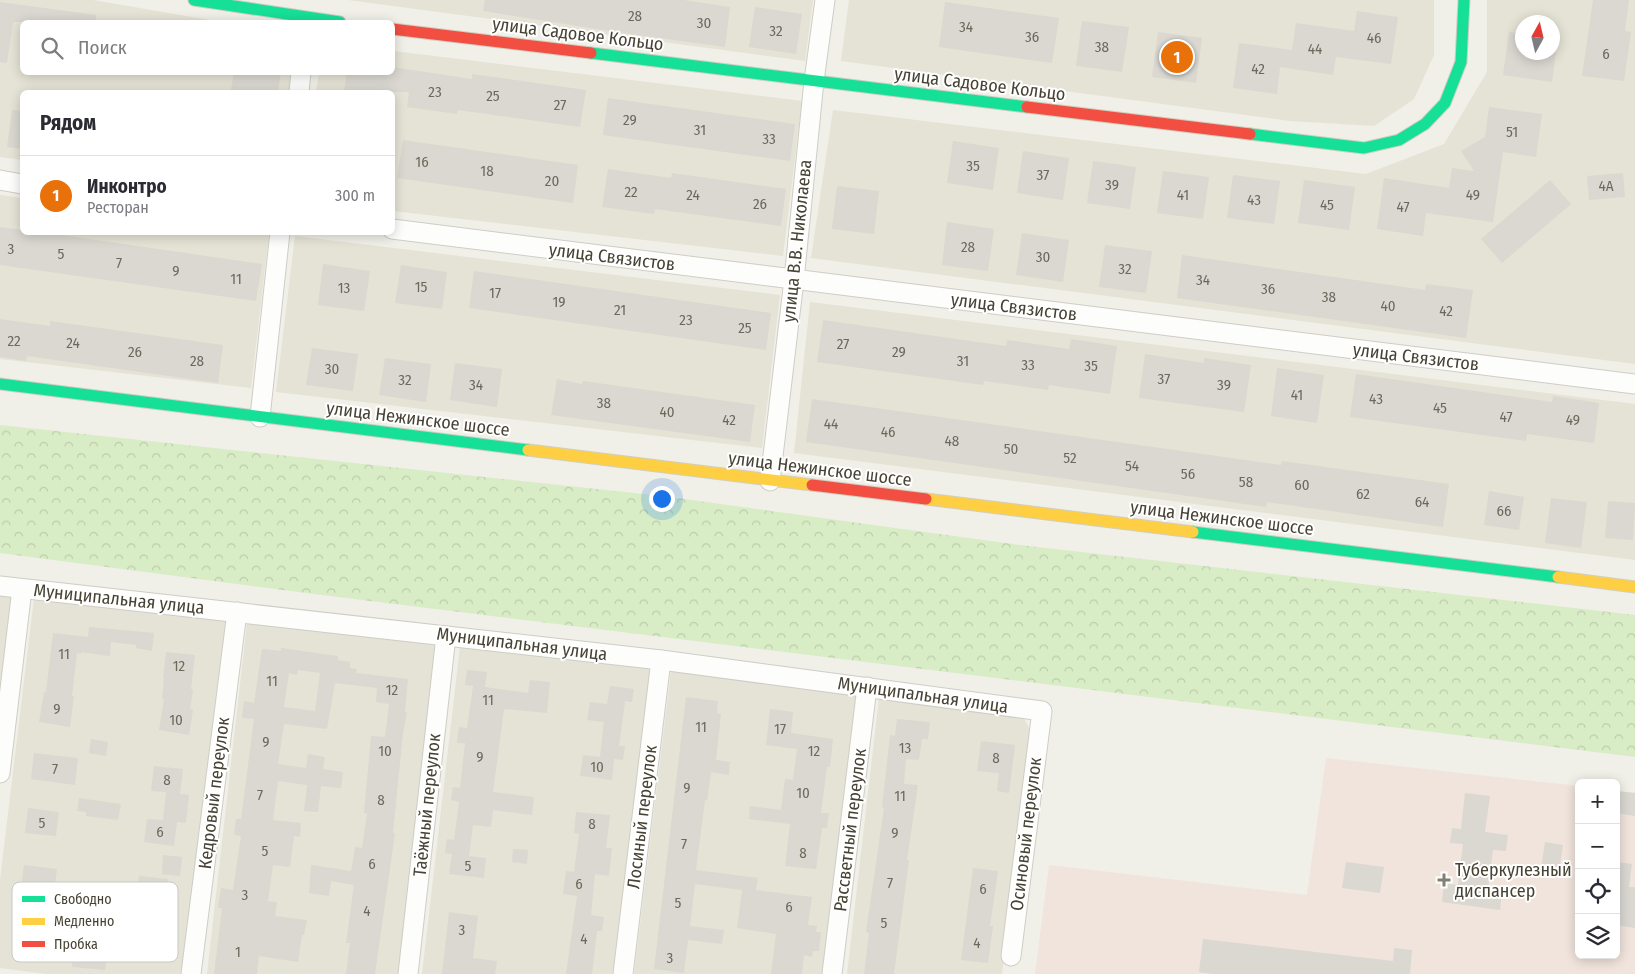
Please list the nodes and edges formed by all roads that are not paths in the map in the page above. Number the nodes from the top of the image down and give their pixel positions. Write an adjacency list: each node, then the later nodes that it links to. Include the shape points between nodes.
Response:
1 (194, 0): 4 (main road)
2 (825, 0): 7 (street, улица В.В. Николаева)
3 (1464, 0): 7 (main road, улица Садовое Кольцо, via 1461,62 1445,104 1425,124 1399,140 1364,148)
4 (304, 20)
5 (395, 29): 7 (main road, улица Садовое Кольцо)
6 (301, 75): 8 (street)
7 (814, 81): 13 (street, улица В.В. Николаева)
8 (299, 90)
9 (0, 180): 10 (street)
10 (20, 184)
11 (395, 229): 13 (street, улица Связистов)
12 (280, 235): 16 (street)
13 (794, 280): 15 (street, улица Связистов); 17 (street, улица В.В. Николаева)
14 (0, 384): 16 (main road, улица Нежинское шоссе)
15 (1635, 384)
16 (260, 417): 17 (main road, улица Нежинское шоссе)
17 (770, 481): 19 (main road, улица Нежинское шоссе)
18 (0, 586): 20 (street, Муниципальная улица)
19 (1635, 588)
20 (22, 589): 21 (street, Муниципальная улица); 26 (street)
21 (237, 612): 22 (street, Муниципальная улица); 28 (street, Кедровый переулок)
22 (446, 636): 23 (street, Муниципальная улица); 29 (street, Таёжный переулок)
23 (661, 660): 24 (street, Муниципальная улица); 30 (street, Лосиный переулок)
24 (867, 687): 25 (street, Муниципальная улица); 31 (street, Рассветный переулок)
25 (1042, 711): 27 (street, Осиновый переулок)
26 (0, 773)
27 (1011, 956)
28 (191, 974)
29 (408, 974)
30 (623, 974)
31 (832, 974)

